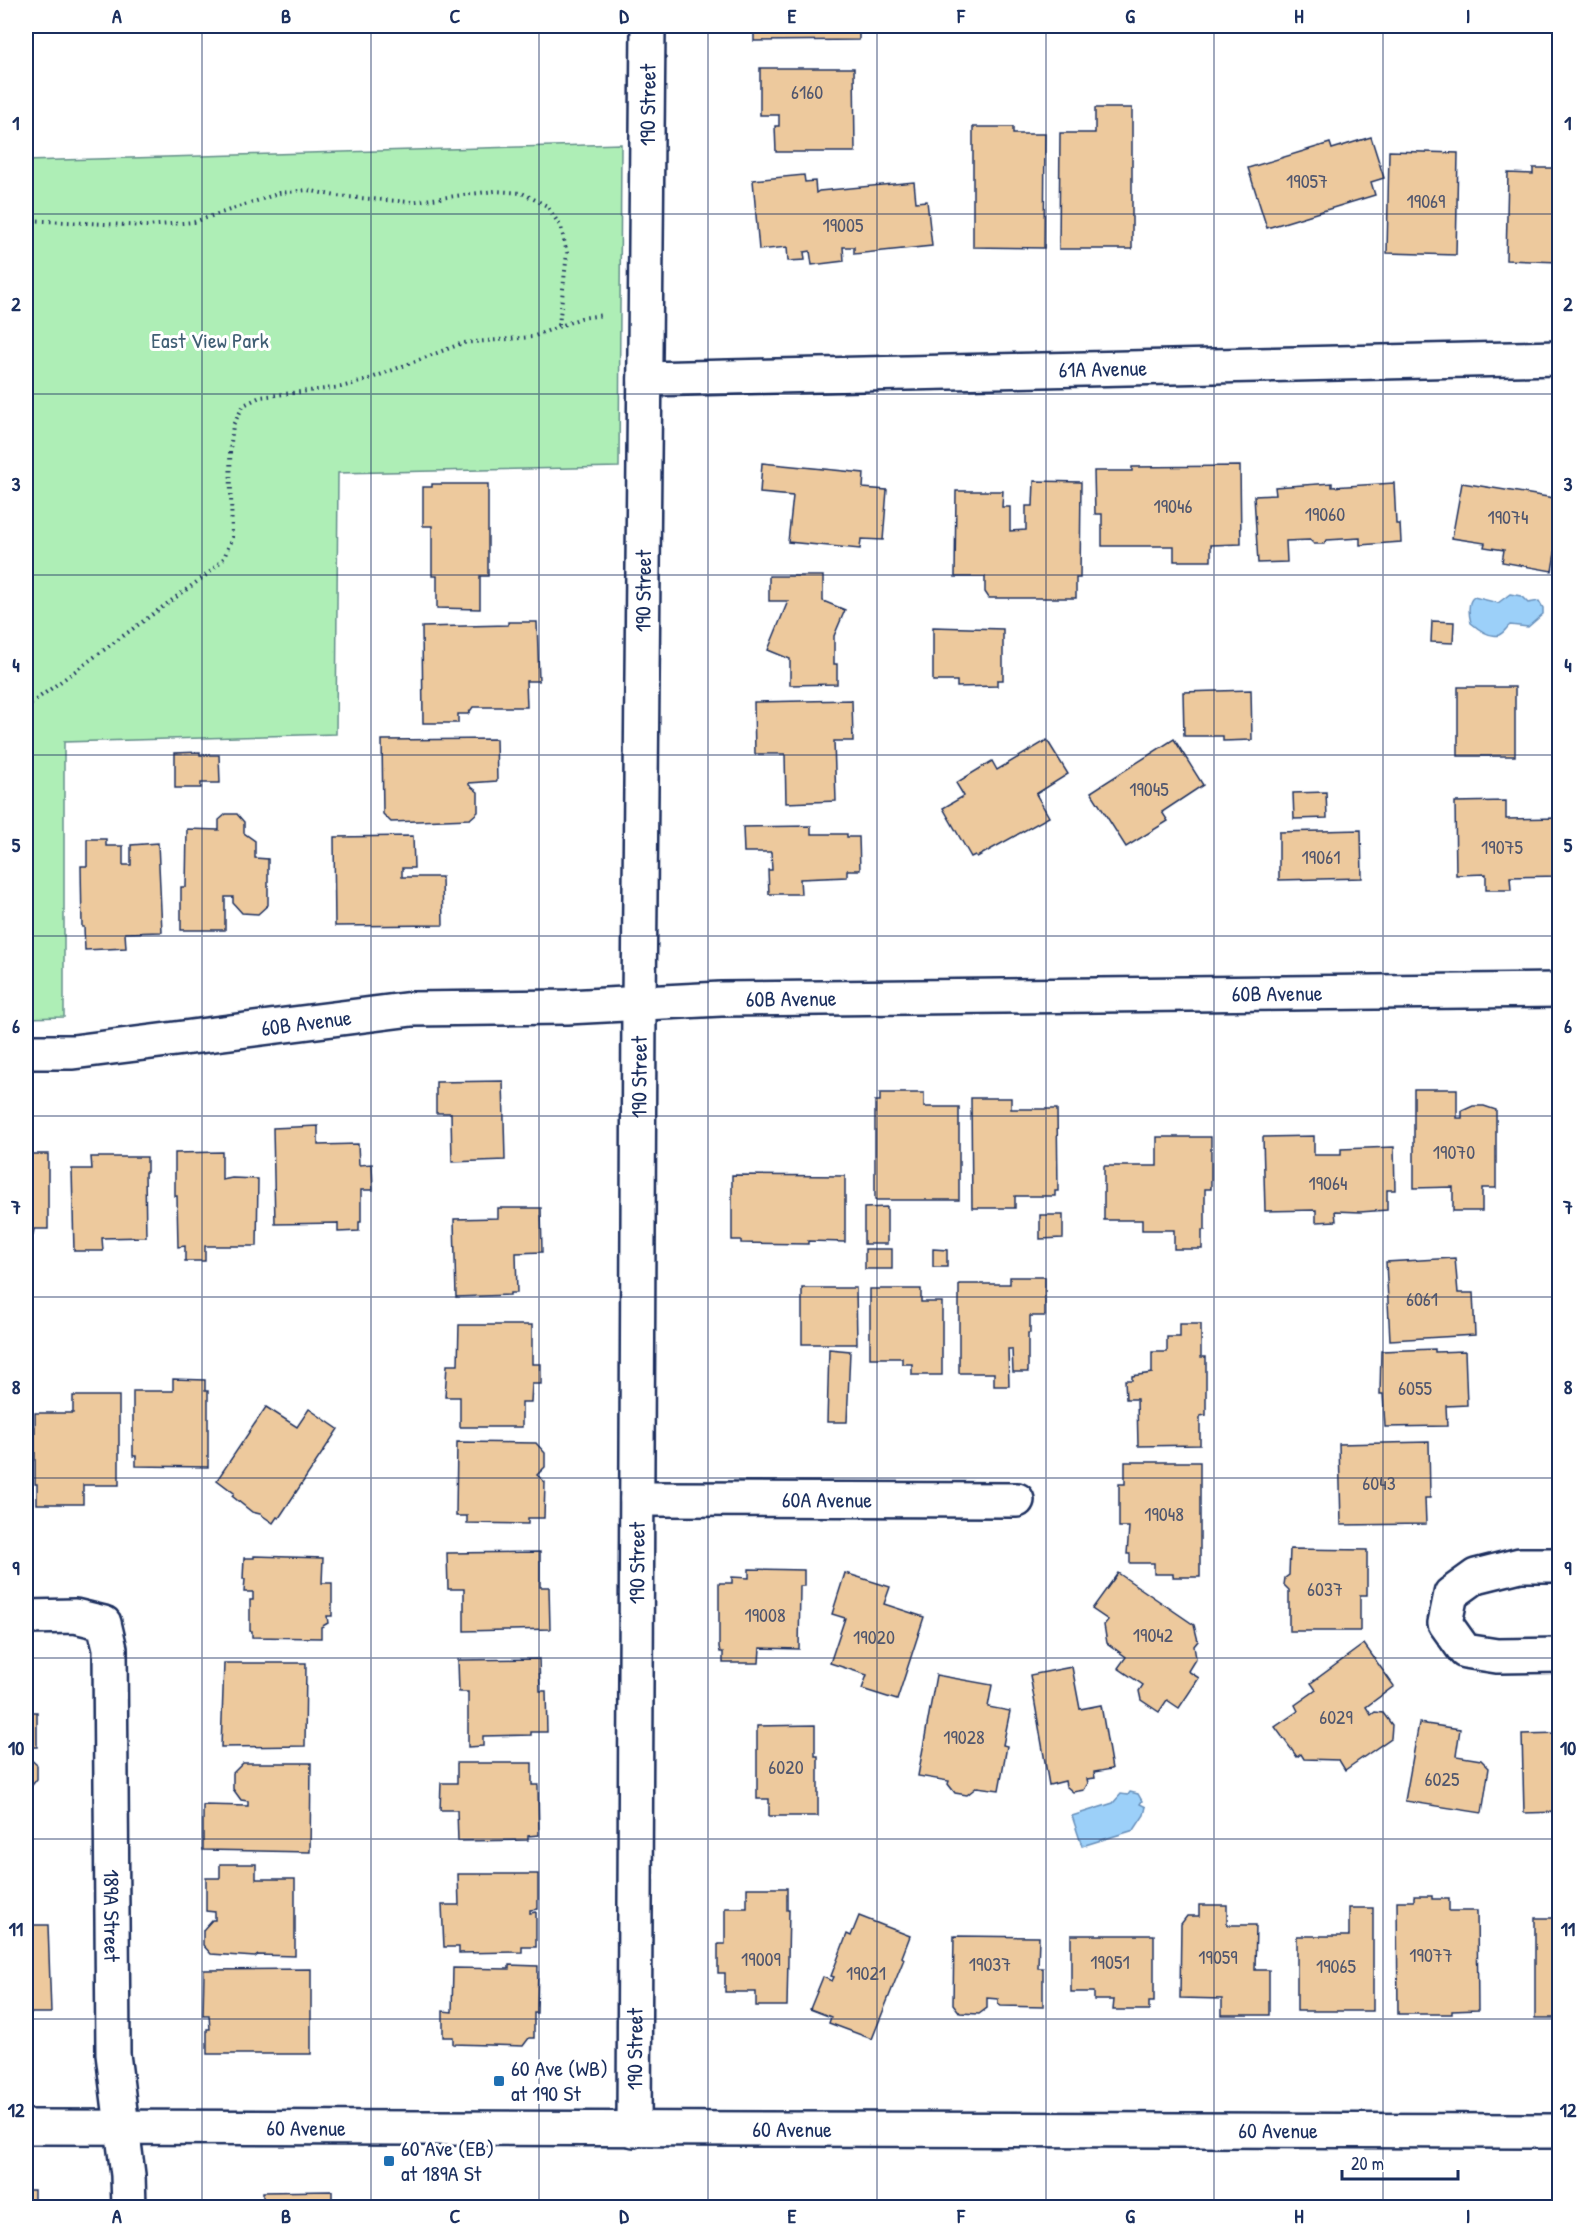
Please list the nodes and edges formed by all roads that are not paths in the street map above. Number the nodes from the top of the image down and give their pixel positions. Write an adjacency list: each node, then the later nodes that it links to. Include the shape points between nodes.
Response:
1 (648, 26): 3 (street, 190 Street)
2 (1560, 358): 3 (street, 61A Avenue)
3 (645, 379): 5 (street, 190 Street)
4 (1560, 990): 5 (street, 60B Avenue)
5 (639, 1003): 6 (street, 60B Avenue, via 412,1009 73,1052); 7 (street, 190 Street)
6 (26, 1052)
7 (637, 1499): 8 (street, 60A Avenue); 14 (street, 190 Street)
8 (1017, 1500)
9 (1560, 1565): 11 (street, via 1520,1565 1476,1576 1451,1594 1445,1623 1465,1651 1497,1656)
10 (26, 1617): 13 (street, 189A Street, via 75,1616 104,1623 110,1649 113,2054)
11 (1560, 1655)
12 (26, 2127): 13 (street, 60 Avenue)
13 (122, 2127): 14 (street, 60 Avenue); 16 (street, 189A Street)
14 (634, 2130): 15 (street, 60 Avenue)
15 (1560, 2131)
16 (129, 2208)

